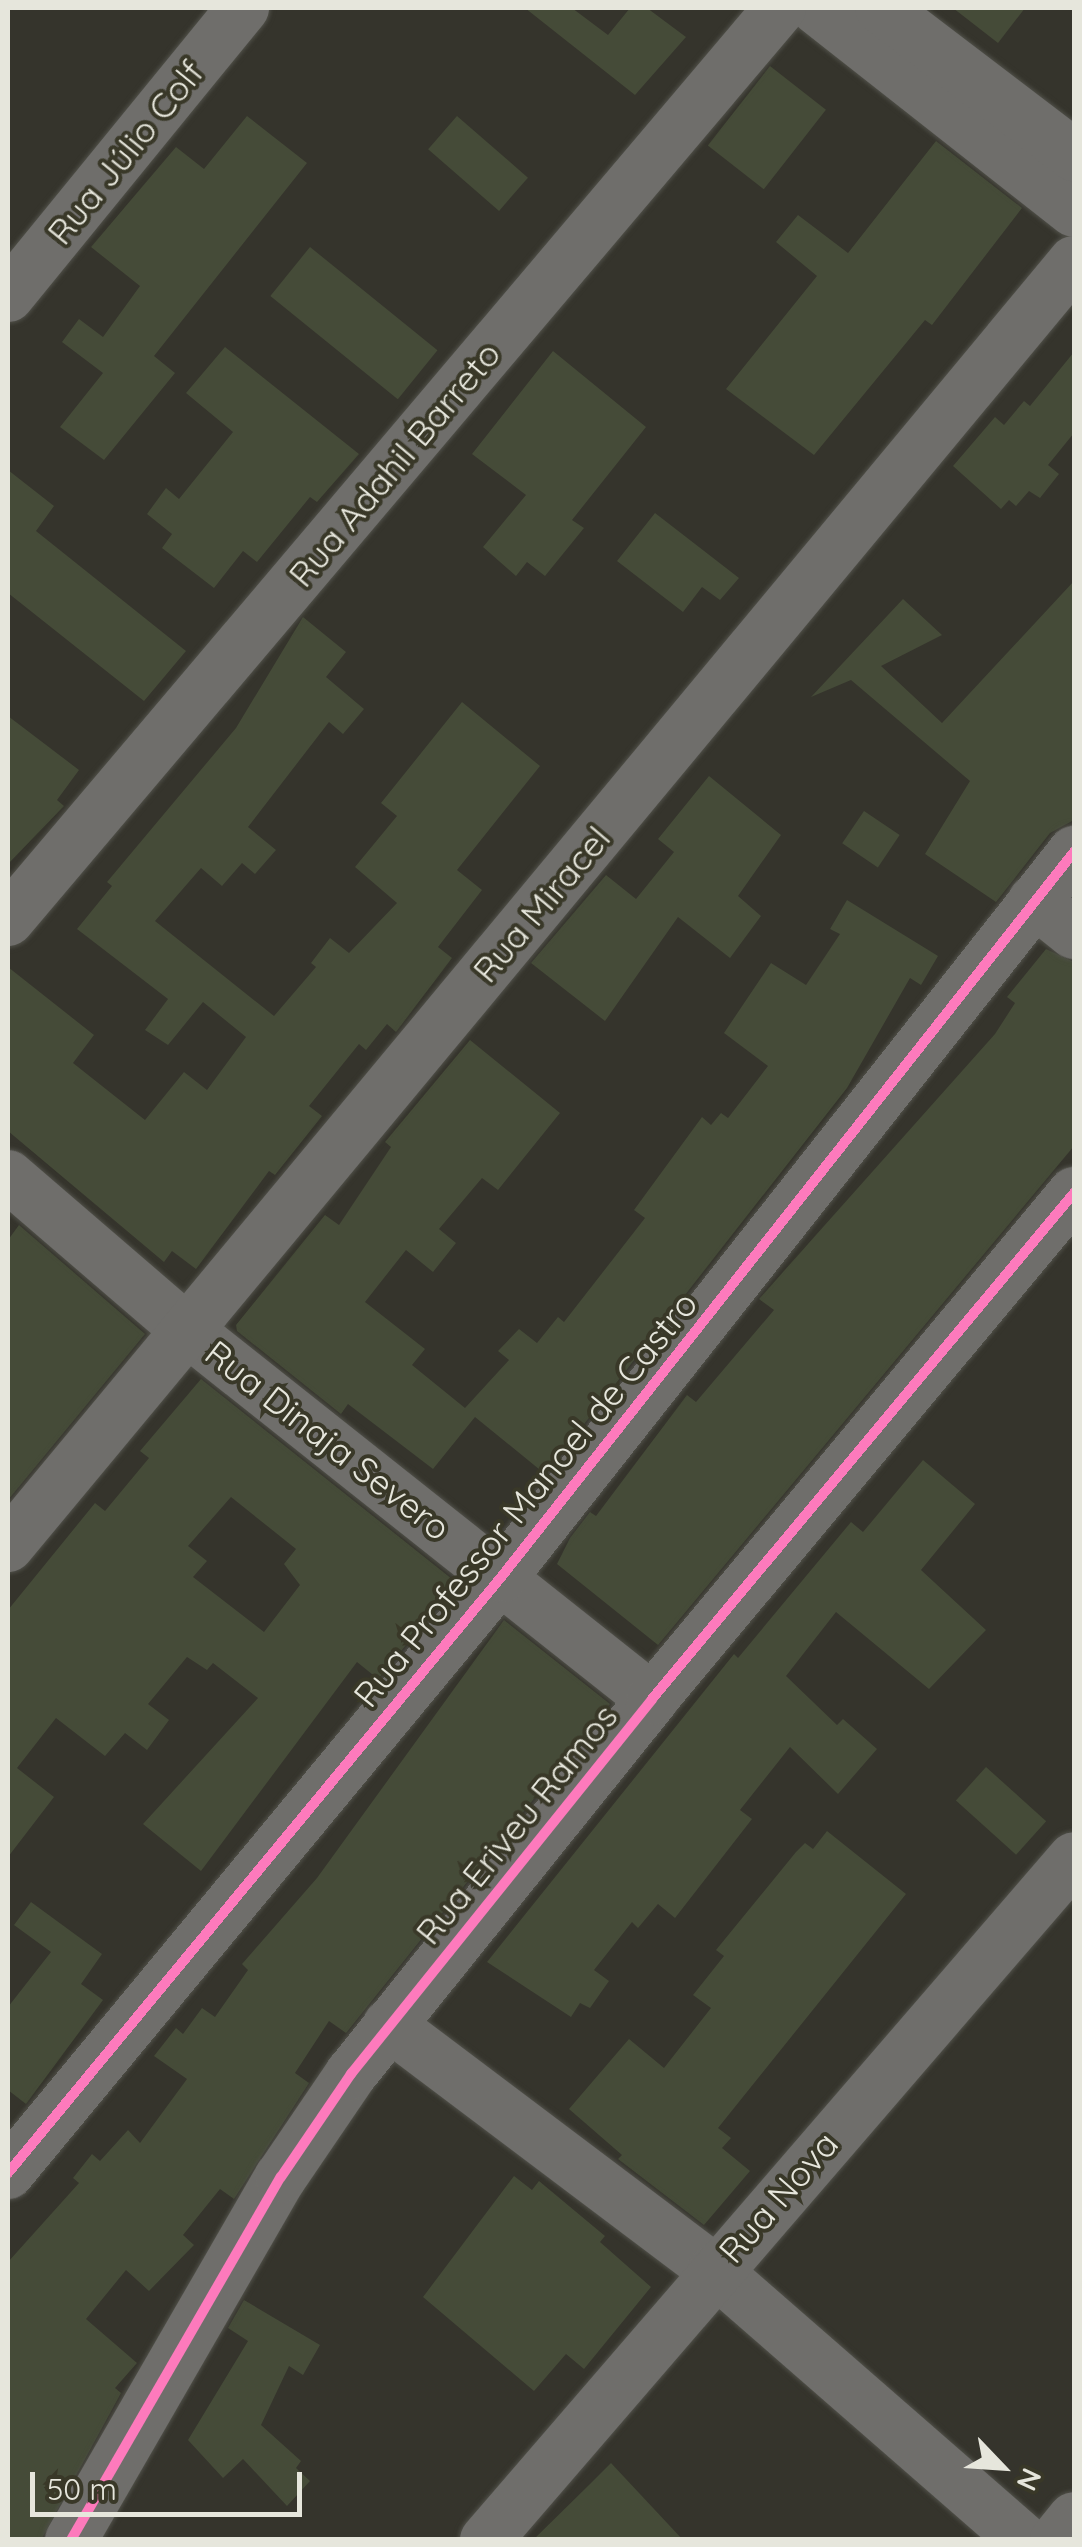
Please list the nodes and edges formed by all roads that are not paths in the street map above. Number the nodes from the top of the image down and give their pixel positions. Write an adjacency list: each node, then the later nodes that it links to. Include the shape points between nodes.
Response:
1 (243, 8): 8 (street, Rua Júlio Colf)
2 (780, 8): 11 (street, Rua Adahil Barreto)
3 (816, 8): 6 (street)
4 (881, 8): 5 (street)
5 (1074, 155)
6 (1074, 211)
7 (1074, 262): 15 (street, Rua Miracel)
8 (8, 296)
9 (1074, 852): 10 (street, Rua Professor Manoel de Castro)
10 (1034, 902): 12 (street); 17 (street, Rua Professor Manoel de Castro)
11 (8, 920)
12 (1074, 933)
13 (8, 1176): 15 (street, Rua Dinaja Severo)
14 (1074, 1193): 18 (street, Rua Eriveu Ramos)
15 (186, 1330): 16 (street, Rua Miracel); 17 (street, Rua Dinaja Severo)
16 (8, 1546)
17 (502, 1576): 18 (street, Rua Dinaja Severo); 21 (street, Rua Professor Manoel de Castro)
18 (652, 1699): 20 (street, Rua Eriveu Ramos)
19 (1074, 1858): 22 (street, Rua Nova)
20 (389, 2025): 22 (street); 24 (street, Rua Eriveu Ramos, via 281,2177)
21 (8, 2173)
22 (714, 2270): 25 (street, Rua Nova); 26 (street)
23 (1074, 2518): 27 (street)
24 (71, 2540)
25 (486, 2540)
26 (1023, 2540)
27 (1056, 2540)

